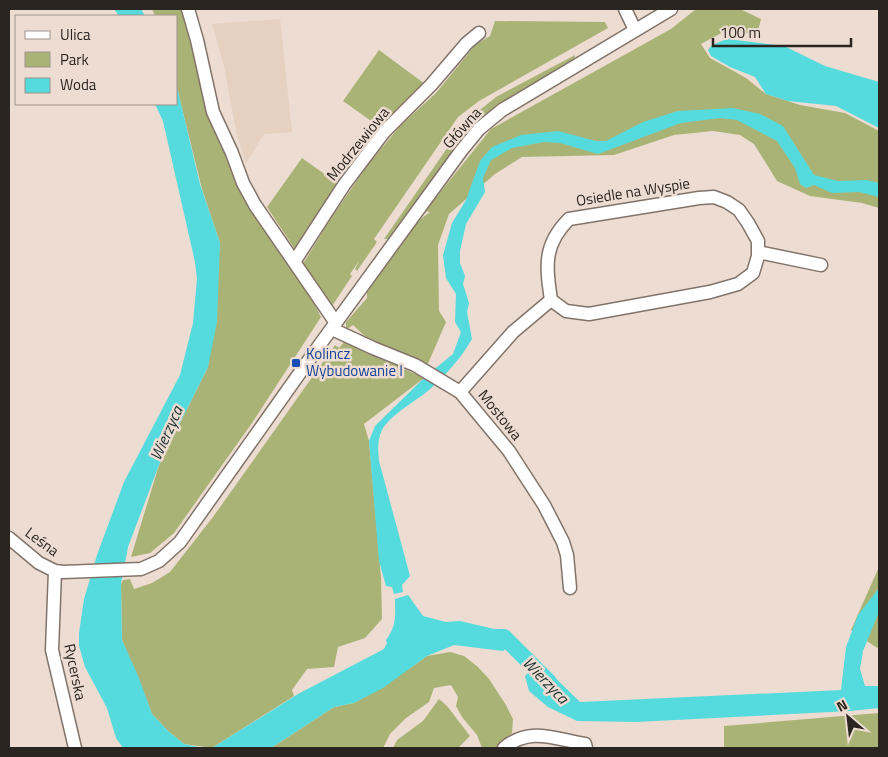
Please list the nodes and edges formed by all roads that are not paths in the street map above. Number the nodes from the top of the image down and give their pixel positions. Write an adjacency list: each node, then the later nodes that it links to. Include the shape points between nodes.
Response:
1 (188, 9): 7 (street, via 213,112 243,183)
2 (625, 9): 4 (street)
3 (670, 9): 4 (street, Główna)
4 (635, 30): 10 (street, Główna, via 502,110 479,129)
5 (479, 34): 7 (street, Modrzewiowa, via 384,132 344,185)
6 (758, 252): 8 (street); 9 (street, via 753,273 738,284 710,292 589,314 566,311); 9 (street, Osiedle na Wyspie, via 758,241 739,210 714,198 568,219 557,231 550,248 546,269)
7 (294, 262): 10 (street)
8 (822, 265)
9 (551, 300): 11 (street, via 513,332)
10 (334, 326): 11 (street, Mostowa, via 372,348 415,365); 13 (street, Główna, via 180,542 159,561 141,569)
11 (460, 392): 15 (street, Mostowa, via 509,451 544,505 563,542)
12 (9, 538): 14 (street, Leśna, via 29,556)
13 (126, 570): 14 (street, Leśna)
14 (55, 571): 17 (street, Rycerska, via 52,650)
15 (570, 588)
16 (585, 746): 18 (street, via 533,734 523,736)
17 (75, 748)
18 (504, 748)

